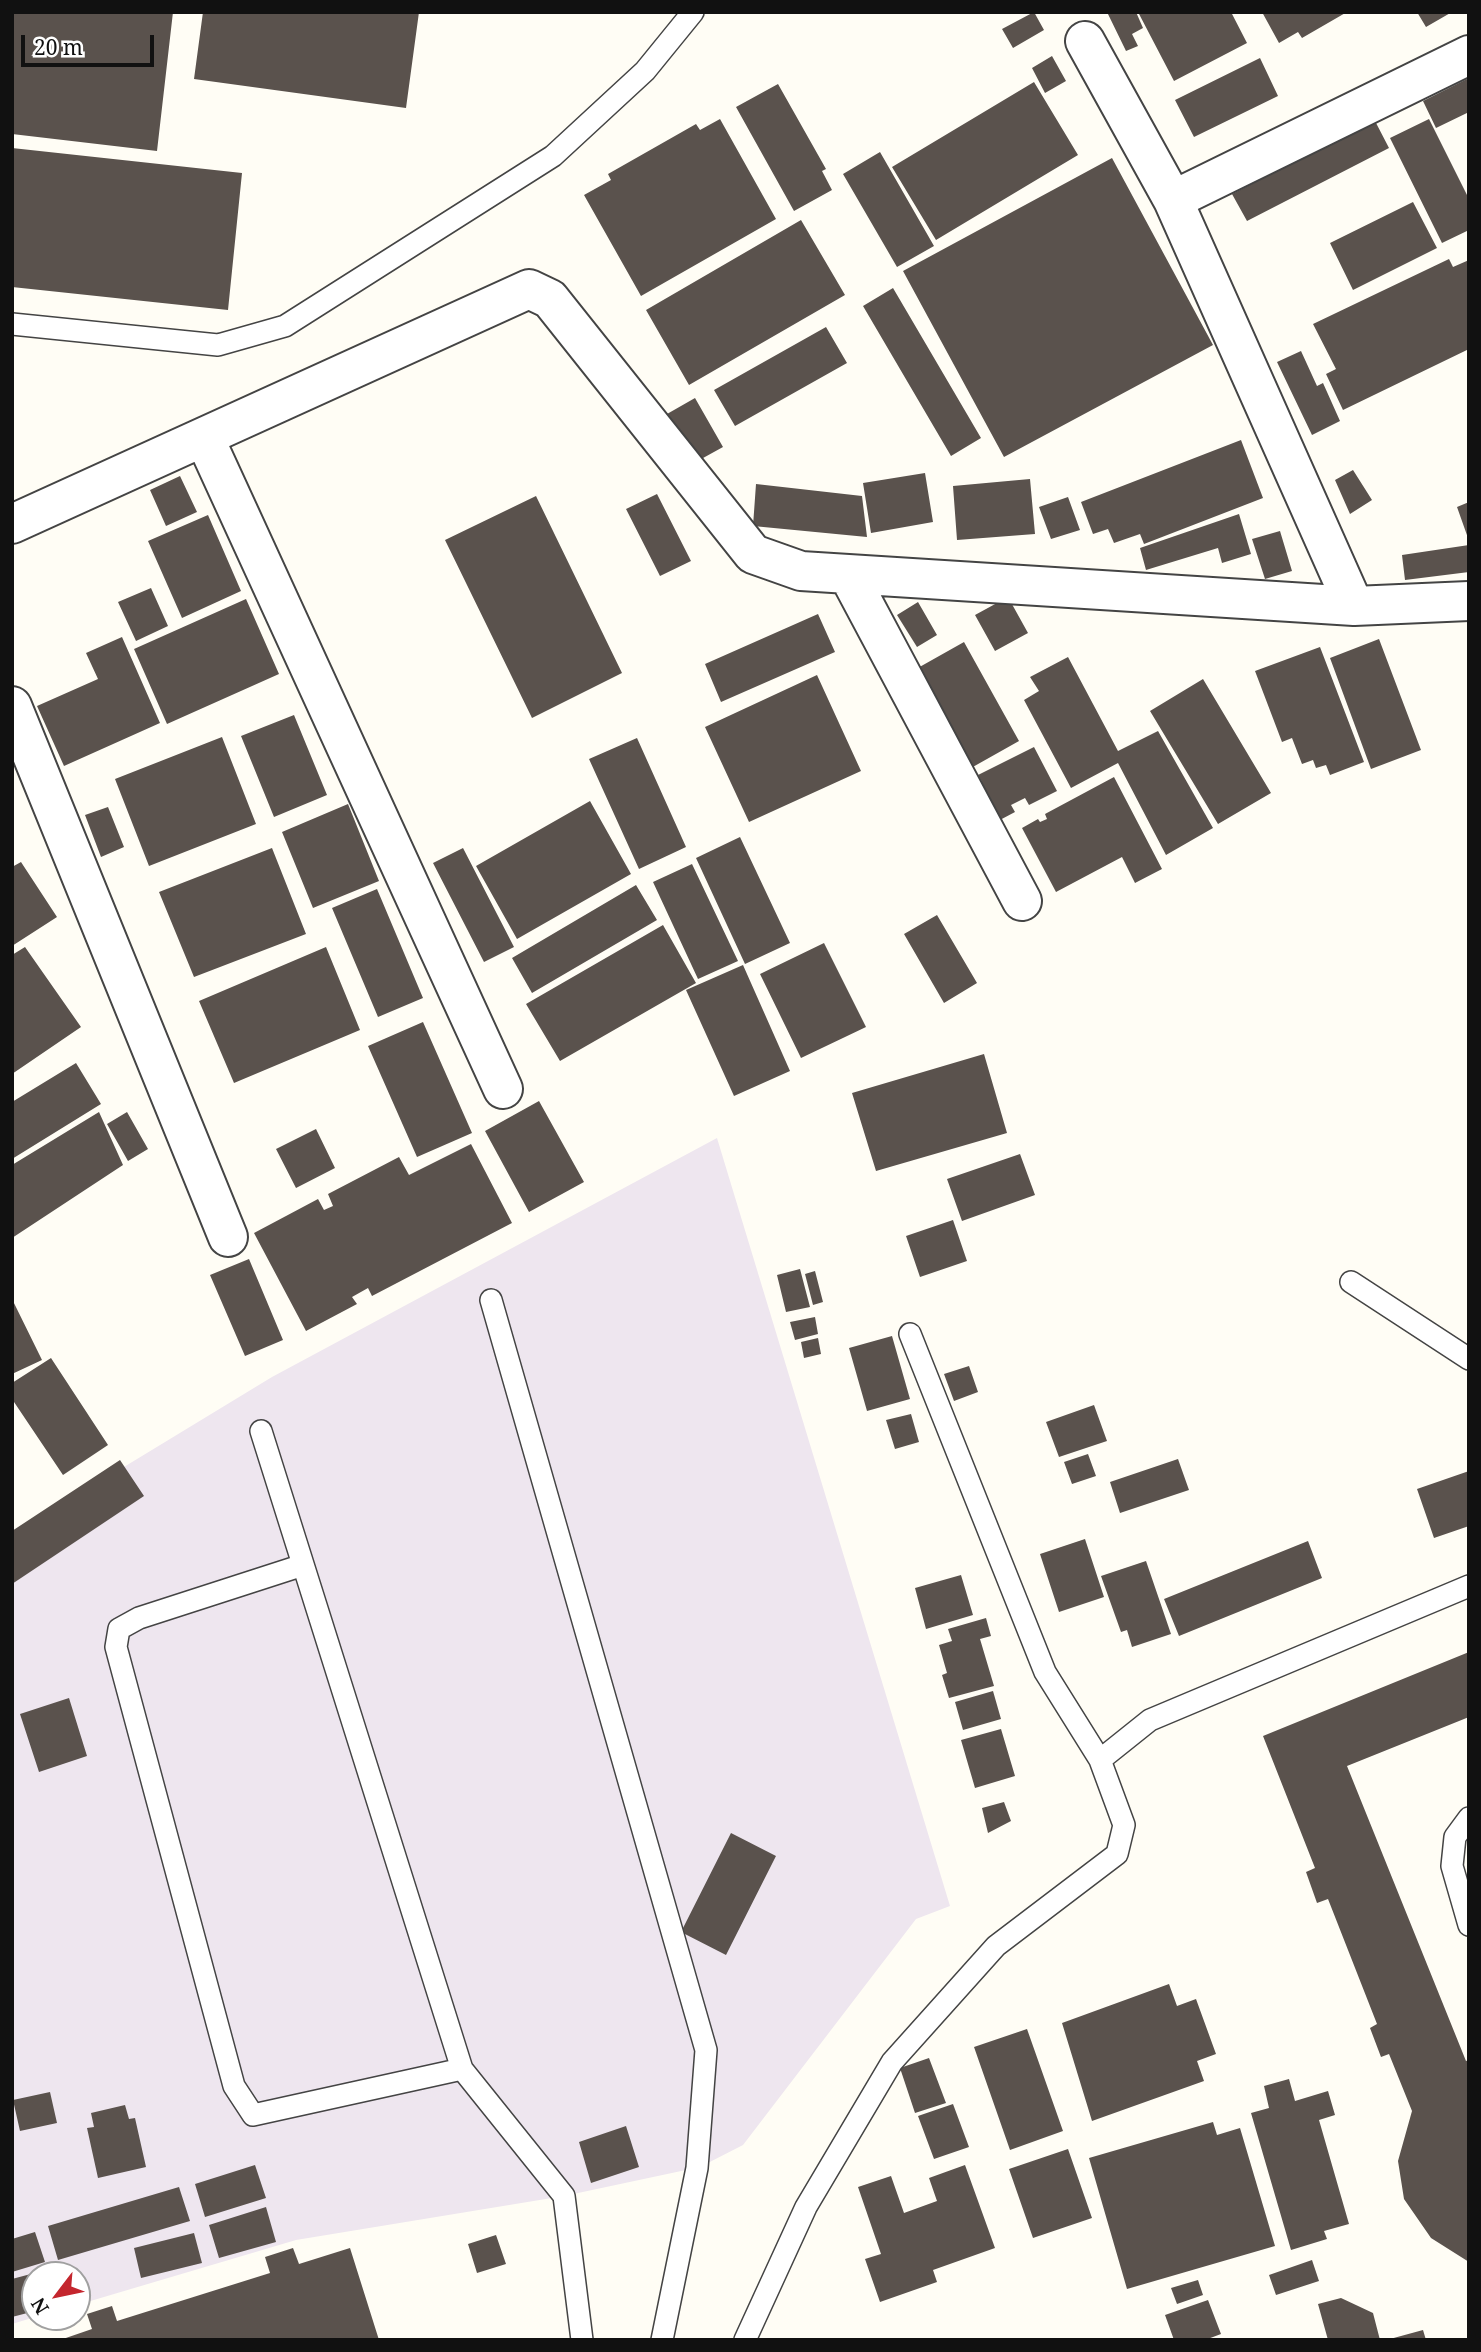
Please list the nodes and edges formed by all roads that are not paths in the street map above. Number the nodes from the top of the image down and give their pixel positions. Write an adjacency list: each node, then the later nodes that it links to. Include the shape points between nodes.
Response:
1 (693, 12): 5 (lane, via 645,71 553,156 285,326 218,345)
2 (1085, 41): 4 (street)
3 (1469, 55): 4 (street)
4 (1173, 200): 10 (street)
5 (12, 324)
6 (204, 438): 7 (street); 8 (street, via 529,289 551,299 753,554 801,571); 13 (street)
7 (12, 524)
8 (849, 576): 10 (street); 12 (street)
9 (1469, 600): 10 (street)
10 (1354, 606)
11 (12, 706): 14 (street)
12 (1022, 901)
13 (503, 1089)
14 (228, 1237)
15 (1352, 1282): 18 (lane)
16 (491, 1300): 27 (lane, via 706,2050 697,2168)
17 (910, 1334): 22 (lane, via 1045,1672)
18 (1469, 1359)
19 (261, 1431): 20 (lane)
20 (303, 1565): 25 (lane); 25 (lane, via 139,1618 119,1629 117,1647 234,2086 253,2115)
21 (1469, 1586): 22 (lane, via 1150,1720)
22 (1100, 1760): 28 (lane, via 1124,1825 1117,1854 996,1946 892,2062 806,2207)
23 (1469, 1818): 24 (lane, via 1455,1837 1452,1866)
24 (1469, 1926)
25 (462, 2069): 26 (lane, via 564,2196)
26 (582, 2340)
27 (662, 2340)
28 (745, 2340)

